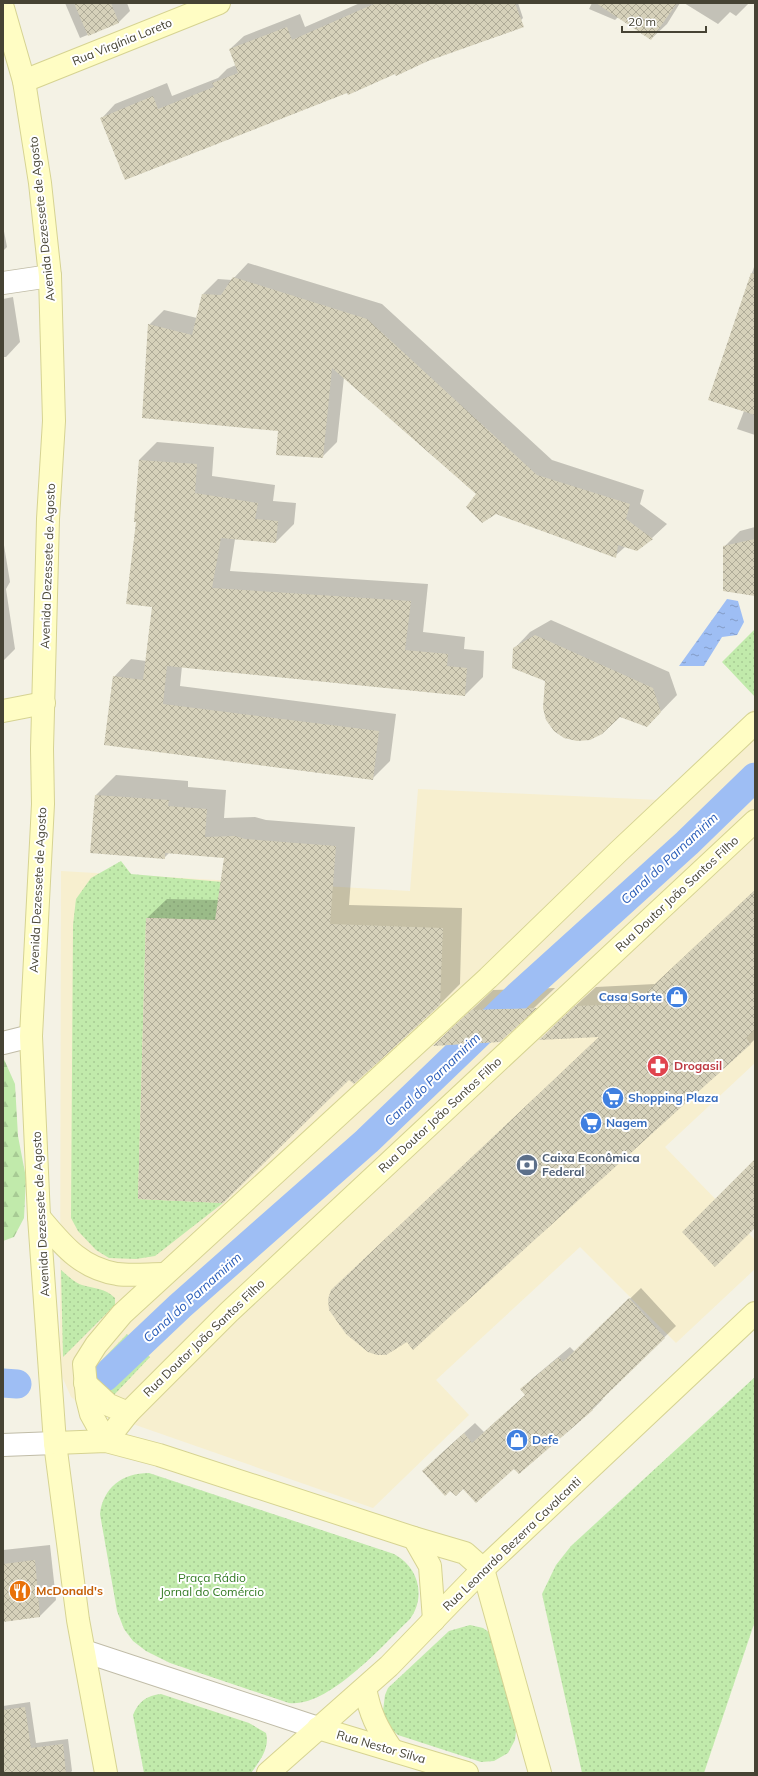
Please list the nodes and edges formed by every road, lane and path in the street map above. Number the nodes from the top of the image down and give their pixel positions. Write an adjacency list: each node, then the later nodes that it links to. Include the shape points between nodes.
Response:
1 (219, 3): 3 (main road, Rua Virgínia Loreto)
2 (3, 8): 3 (main road, Avenida Dezessete de Agosto)
3 (24, 81): 4 (main road, Avenida Dezessete de Agosto, via 40,184)
4 (50, 276): 5 (street); 6 (main road, Avenida Dezessete de Agosto, via 54,420 48,519)
5 (3, 283)
6 (44, 703): 7 (main road); 10 (main road, Avenida Dezessete de Agosto, via 43,804)
7 (3, 711)
8 (755, 723): 13 (main road, via 488,978)
9 (755, 821): 16 (main road, Rua Doutor João Santos Filho, via 332,1214)
10 (31, 1036): 11 (street); 12 (main road, Avenida Dezessete de Agosto)
11 (3, 1043)
12 (39, 1217): 13 (main road, via 66,1249 88,1264 117,1274); 18 (main road, Avenida Dezessete de Agosto)
13 (164, 1274): 15 (main road, via 122,1314 96,1345 84,1364)
14 (755, 1313): 21 (main road, Rua Leonardo Bezerra Cavalcanti)
15 (85, 1383): 16 (main road, via 109,1405); 17 (main road, via 91,1414)
16 (128, 1413): 17 (main road, Rua Doutor João Santos Filho)
17 (106, 1441): 18 (main road); 20 (main road, via 159,1455)
18 (55, 1443): 19 (street); 23 (main road, Avenida Dezessete de Agosto)
19 (3, 1445)
20 (414, 1538): 21 (main road, via 465,1553); 22 (main road, via 430,1566)
21 (483, 1569): 22 (main road, Rua Leonardo Bezerra Cavalcanti); 30 (main road)
22 (434, 1620): 24 (main road, Rua Leonardo Bezerra Cavalcanti)
23 (84, 1651): 25 (street); 27 (main road, Avenida Dezessete de Agosto)
24 (365, 1688): 25 (main road, Rua Leonardo Bezerra Cavalcanti); 26 (main road, via 376,1726)
25 (318, 1728): 26 (main road, Rua Nestor Silva); 28 (main road, Rua Leonardo Bezerra Cavalcanti)
26 (392, 1750): 29 (main road, Rua Nestor Silva)
27 (106, 1773)
28 (268, 1773)
29 (466, 1773)
30 (540, 1773)

